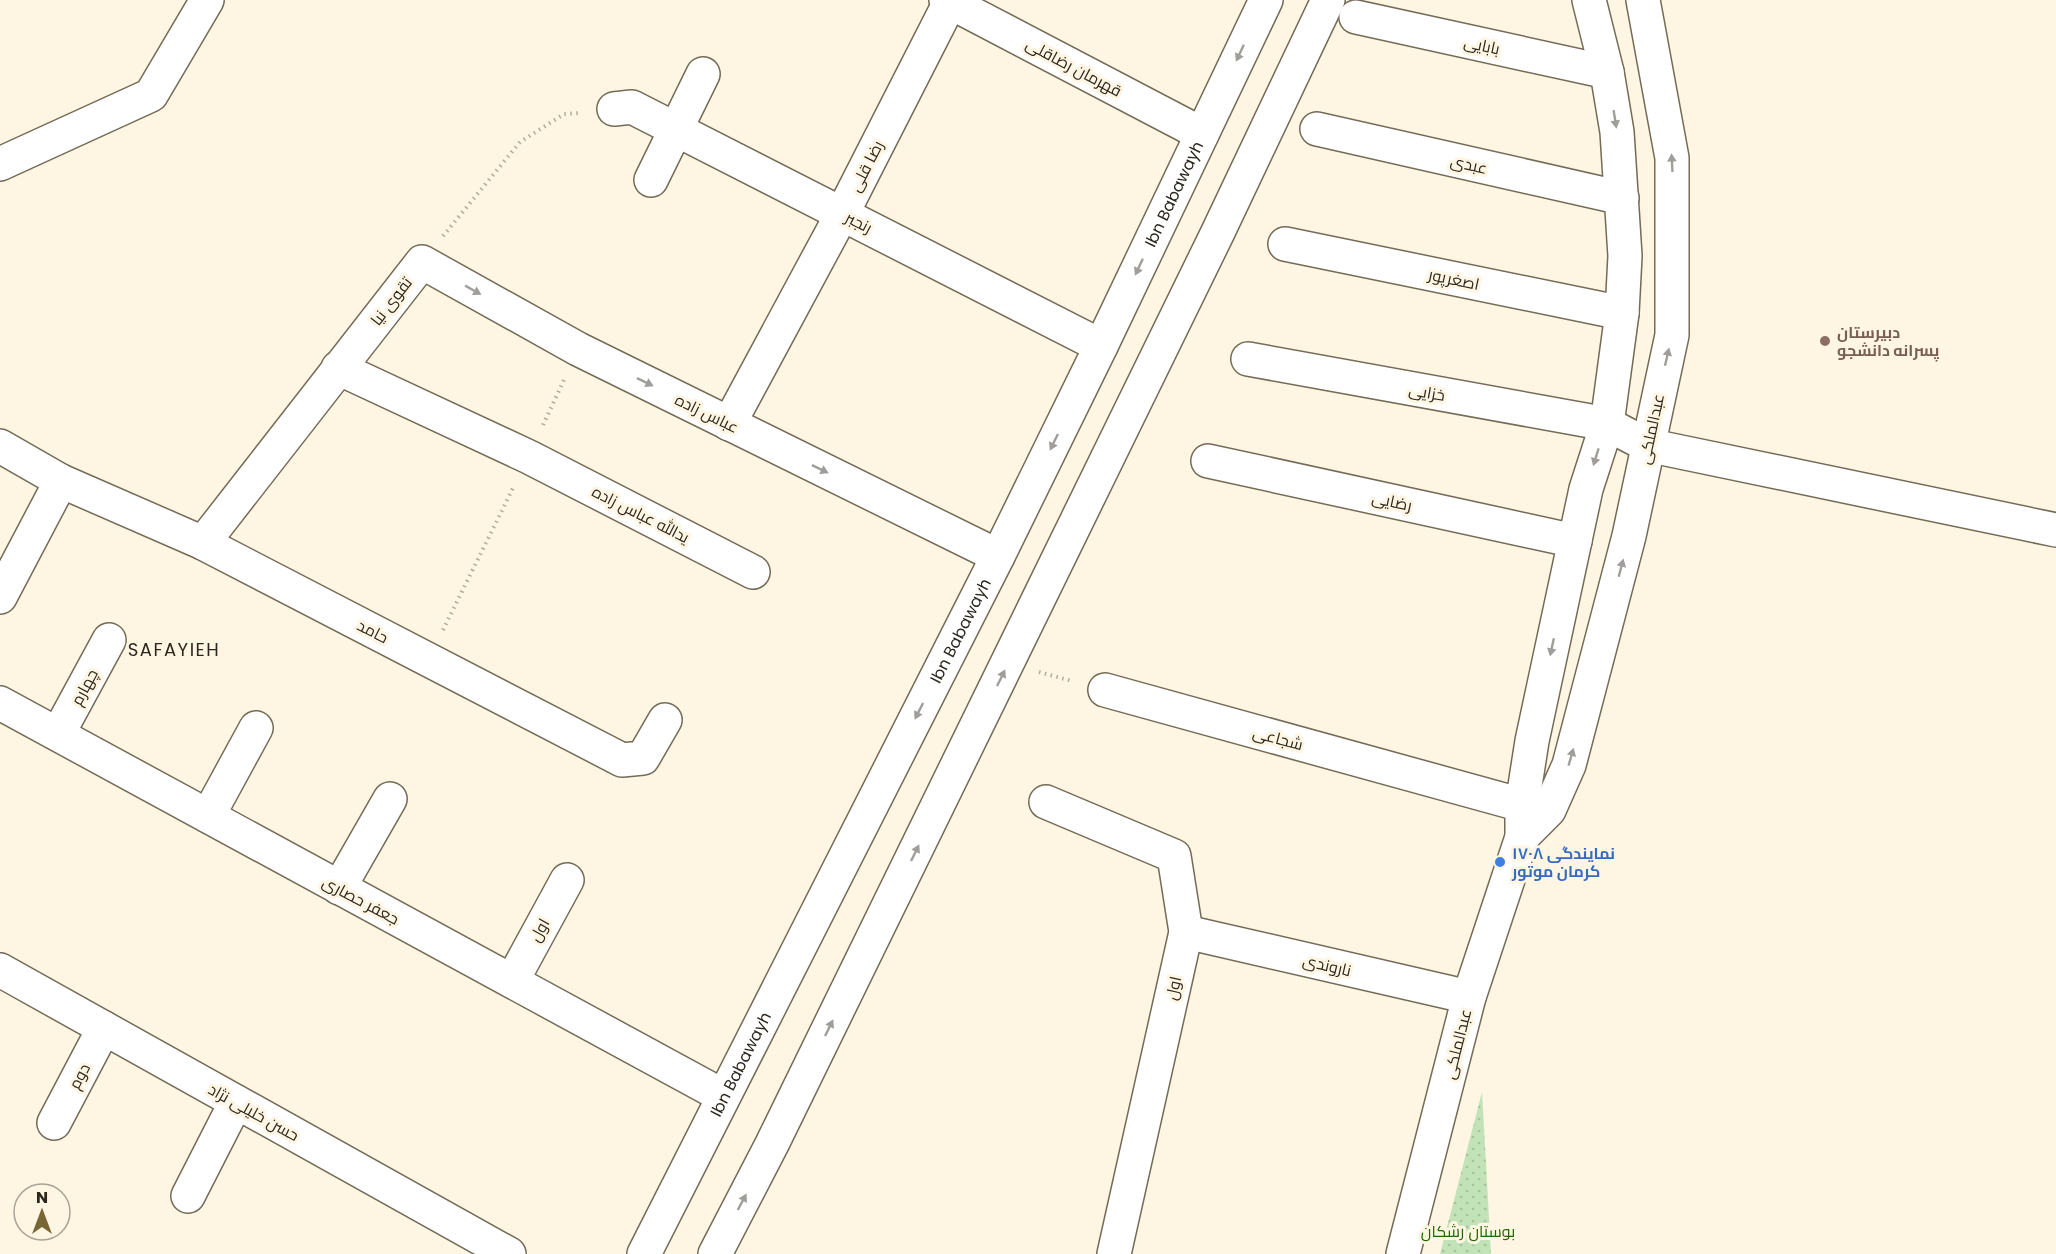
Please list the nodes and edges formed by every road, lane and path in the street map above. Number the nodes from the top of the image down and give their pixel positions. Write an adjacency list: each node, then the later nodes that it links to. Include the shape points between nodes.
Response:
1 (207, 0): 14 (street, via 151,94)
2 (1266, 0): 13 (street, Ibn Babawayh, one-way to 13)
3 (1328, 0): 40 (street)
4 (1589, 0): 8 (street)
5 (1643, 0): 27 (street, عبدالملکی, one-way to 5, via 1672,335 1672,158)
6 (948, 1): 13 (street, قهرمان رضاقلی); 17 (street, رضا قلی)
7 (1356, 17): 8 (street, بابایی)
8 (1607, 72): 16 (street, one-way to 16)
9 (703, 74): 11 (street)
10 (614, 109): 11 (street, رنجبر, via 632,107); 19 (path, تقوی نیا, via 564,114 520,142)
11 (676, 129): 15 (street); 17 (street, رنجبر)
12 (1317, 129): 16 (street, عبدی)
13 (1202, 134): 21 (street, Ibn Babawayh, one-way to 21)
14 (0, 164)
15 (651, 180)
16 (1622, 198): 20 (street)
17 (842, 214): 21 (street, رنجبر); 25 (street, رضا قلی)
18 (1285, 244): 20 (street, اصغرپور)
19 (422, 262): 22 (street, عباس زاده, one-way to 22); 24 (street, تقوی نیا)
20 (1623, 314): 26 (street)
21 (1101, 346): 35 (street, Ibn Babawayh, one-way to 35)
22 (578, 350): 25 (street, عباس زاده, one-way to 25); 29 (path)
23 (1248, 359): 26 (street, خزایی)
24 (338, 368): 29 (street, یدالله عباس زاده); 34 (street, تقوی نیا)
25 (729, 424): 35 (street, عباس زاده, one-way to 35)
26 (1607, 424): 27 (street, خزایی); 33 (street, one-way to 33, via 1586,489)
27 (1647, 445): 32 (street, خزایی); 48 (street, عبدالملکی, one-way to 27, via 1569,765 1629,536)
28 (0, 446): 31 (street, حامد)
29 (529, 457): 36 (street, یدالله عباس زاده); 39 (path)
30 (1208, 462): 33 (street, رضایی)
31 (62, 481): 34 (street, حامد); 37 (street)
32 (2056, 530)
33 (1575, 541): 48 (street, one-way to 48, via 1532,741)
34 (203, 543): 39 (street, حامد)
35 (998, 556): 57 (street, Ibn Babawayh, one-way to 57)
36 (753, 572)
37 (0, 597)
38 (109, 640): 45 (street, چهارم)
39 (428, 660): 43 (street, حامد, via 621,760 643,758)
40 (1008, 664): 41 (path); 63 (street, one-way to 40)
41 (1105, 690): 48 (street, شجاعی)
42 (0, 703): 45 (street, جعفر حصاری)
43 (665, 720)
44 (256, 728): 49 (street)
45 (58, 734): 49 (street, جعفر حصاری)
46 (390, 799): 51 (street)
47 (1046, 802): 52 (street, اول, via 1174,856)
48 (1535, 808): 55 (street, عبدالملکی)
49 (208, 816): 51 (street, جعفر حصاری)
50 (567, 880): 54 (street, اول)
51 (339, 888): 54 (street, جعفر حصاری)
52 (1186, 932): 55 (street, ناروندی); 64 (street, اول)
53 (3, 980): 56 (street, حسن خلیلی نژاد)
54 (512, 981): 57 (street, جعفر حصاری)
55 (1469, 998): 65 (street, عبدالملکی)
56 (104, 1028): 58 (street, حسن خلیلی نژاد); 59 (street, دوم)
57 (723, 1096): 62 (street, Ibn Babawayh)
58 (236, 1102): 60 (street); 61 (street, حسن خلیلی نژاد)
59 (54, 1123)
60 (188, 1196)
61 (509, 1254)
62 (644, 1254)
63 (715, 1254)
64 (1114, 1254)
65 (1403, 1254)

